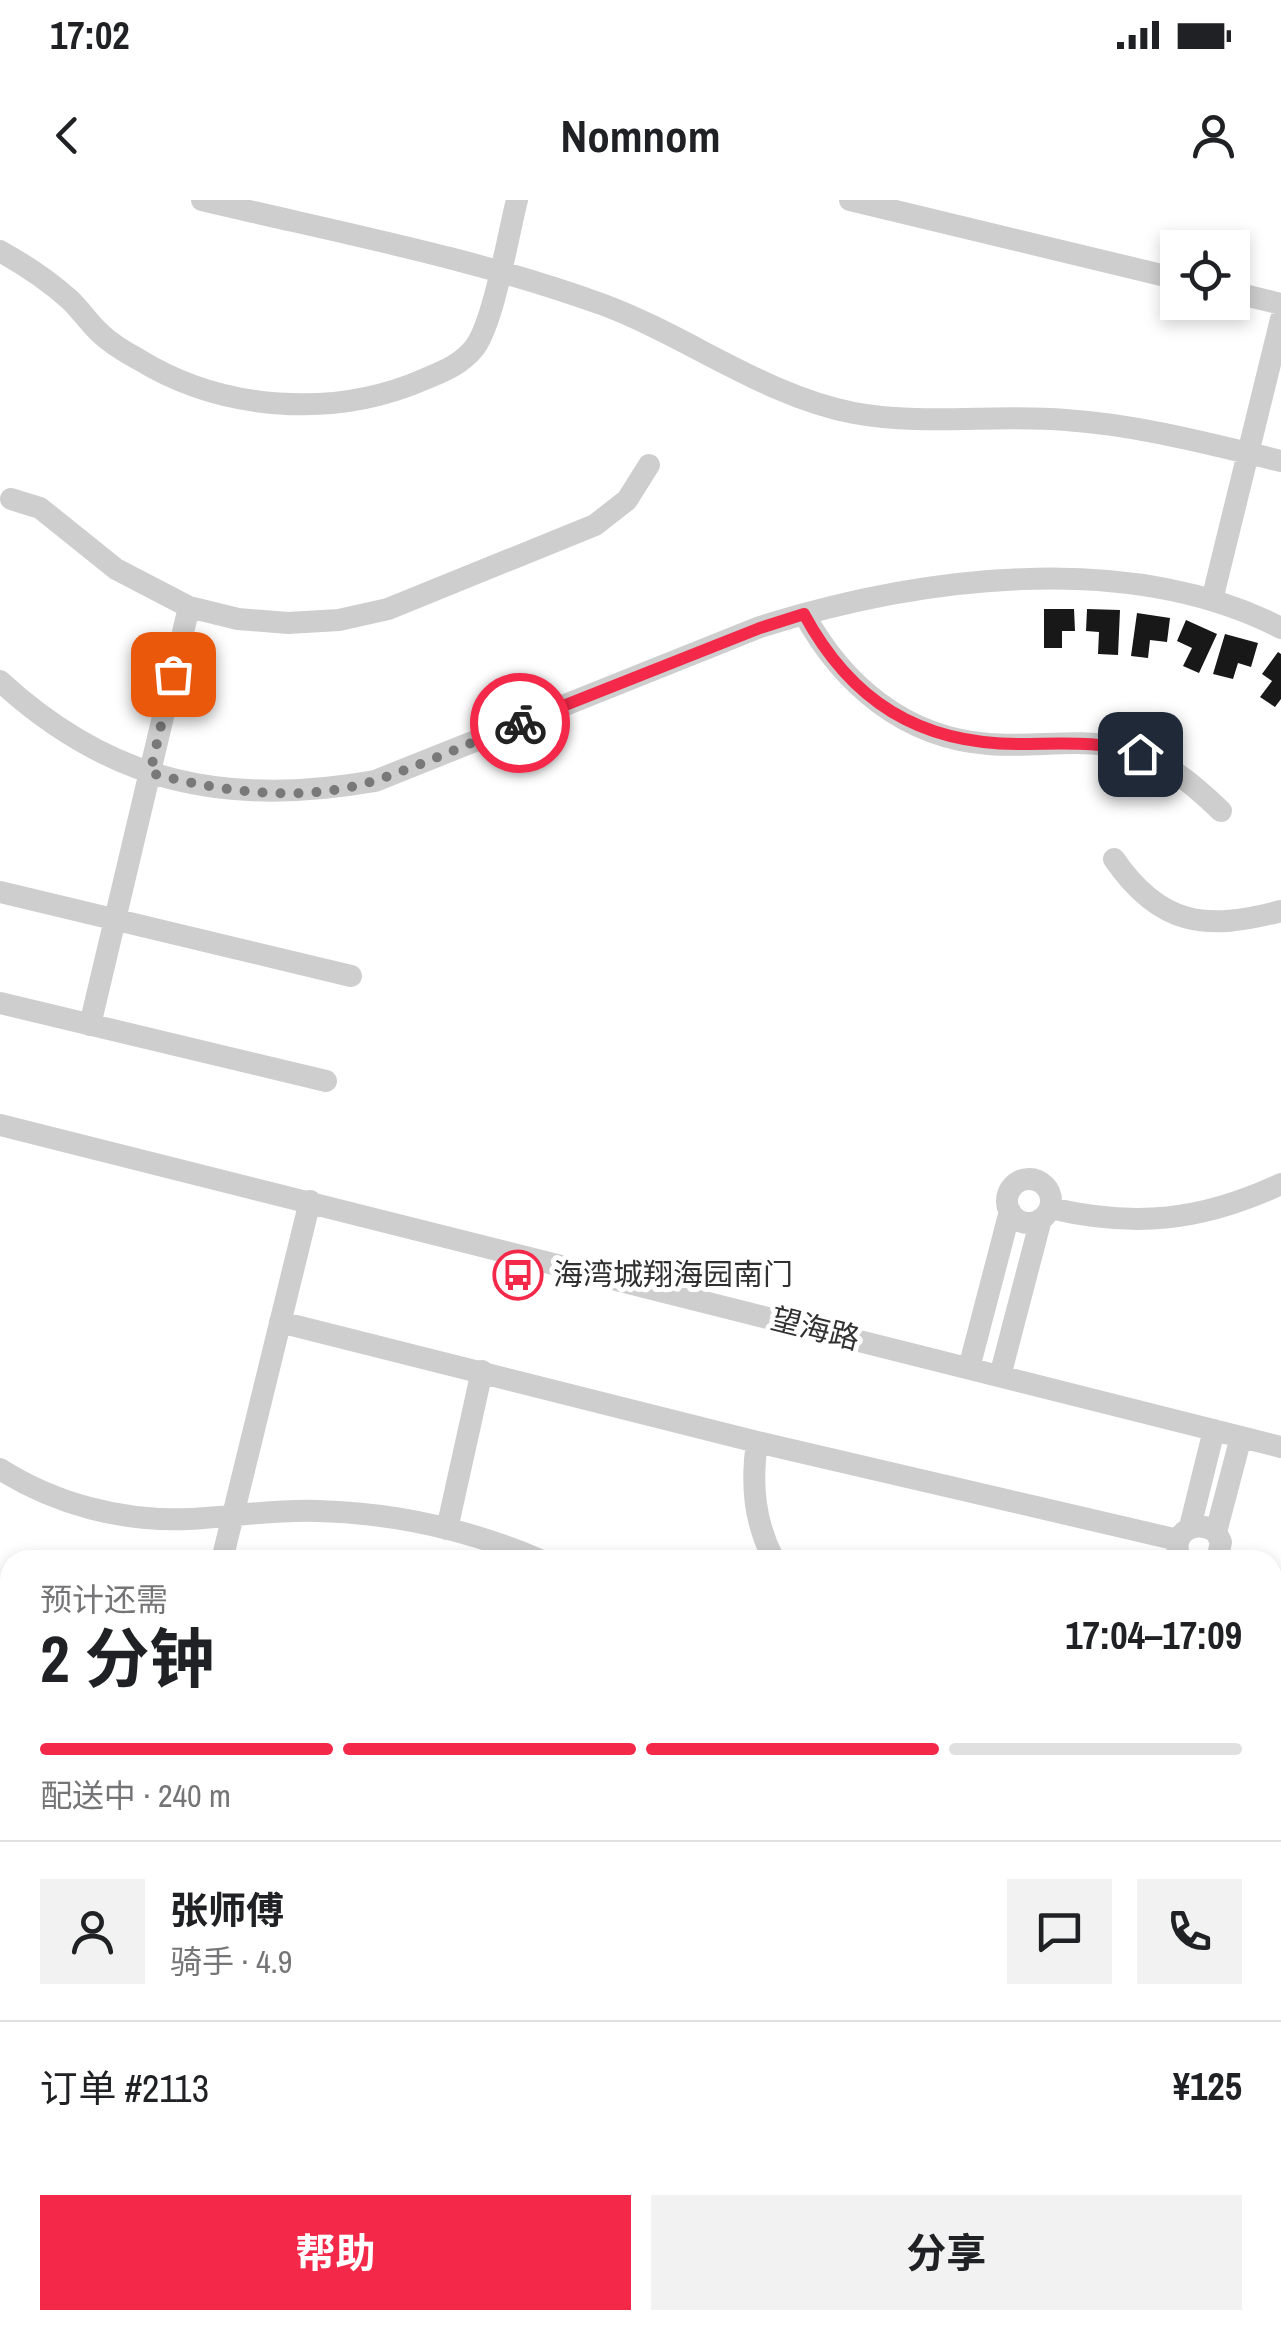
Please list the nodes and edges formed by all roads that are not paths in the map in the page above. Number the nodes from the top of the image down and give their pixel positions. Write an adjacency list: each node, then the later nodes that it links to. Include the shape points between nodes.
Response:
1 (202, 200): 5 (street)
2 (517, 200): 5 (street)
3 (850, 200): 6 (street)
4 (0, 251): 5 (street, via 39,274 101,334 139,360 225,396 271,403 364,399 454,366 486,328)
5 (499, 272): 10 (street, via 632,316 757,380 853,413 1066,420)
6 (1160, 275)
7 (1250, 296): 8 (street)
8 (1281, 304)
9 (1281, 319): 10 (street)
10 (1248, 453): 11 (street); 14 (street)
11 (1281, 461)
12 (649, 465): 15 (street, via 628,500 595,525 388,609 288,623)
13 (12, 499): 15 (street, via 40,508 116,569)
14 (1212, 600): 16 (street, via 1096,582 960,582); 17 (street)
15 (189, 607): 19 (street)
16 (804, 614): 19 (street, via 374,781 262,793); 20 (street, via 865,694 893,714 955,739 1121,748 1192,783)
17 (1281, 628)
18 (0, 681): 19 (street, via 88,747)
19 (150, 773): 24 (street)
20 (1221, 812)
21 (1114, 859): 23 (street, via 1159,908 1190,920 1224,922)
22 (0, 892): 24 (street)
23 (1281, 911)
24 (115, 920): 25 (street); 27 (street)
25 (351, 976)
26 (0, 1003): 27 (street)
27 (90, 1024): 28 (street)
28 (326, 1081)
29 (0, 1124): 31 (street, 望海路)
30 (1281, 1184): 33 (street, via 1187,1217)
31 (310, 1201): 34 (street); 35 (street, 望海路)
32 (1010, 1211): 33 (street, via 1027,1222); 33 (street, via 1010,1190 1027,1179 1046,1187); 35 (street)
33 (1045, 1213): 37 (street)
34 (280, 1322): 36 (street); 43 (street)
35 (969, 1368): 37 (street, 望海路)
36 (482, 1371): 40 (street); 44 (street)
37 (1000, 1376): 38 (street, 望海路)
38 (1214, 1430): 39 (street, 望海路); 45 (street)
39 (1241, 1438): 41 (street, 望海路); 50 (street)
40 (757, 1442): 45 (street); 48 (street, via 753,1494)
41 (1281, 1448)
42 (0, 1469): 43 (street, via 99,1510 174,1518)
43 (233, 1513): 44 (street, via 319,1511); 46 (street)
44 (447, 1529): 47 (street)
45 (1183, 1542): 49 (street, via 1208,1526)
46 (224, 1550)
47 (510, 1550)
48 (770, 1550)
49 (1220, 1550)
50 (1221, 1550)

